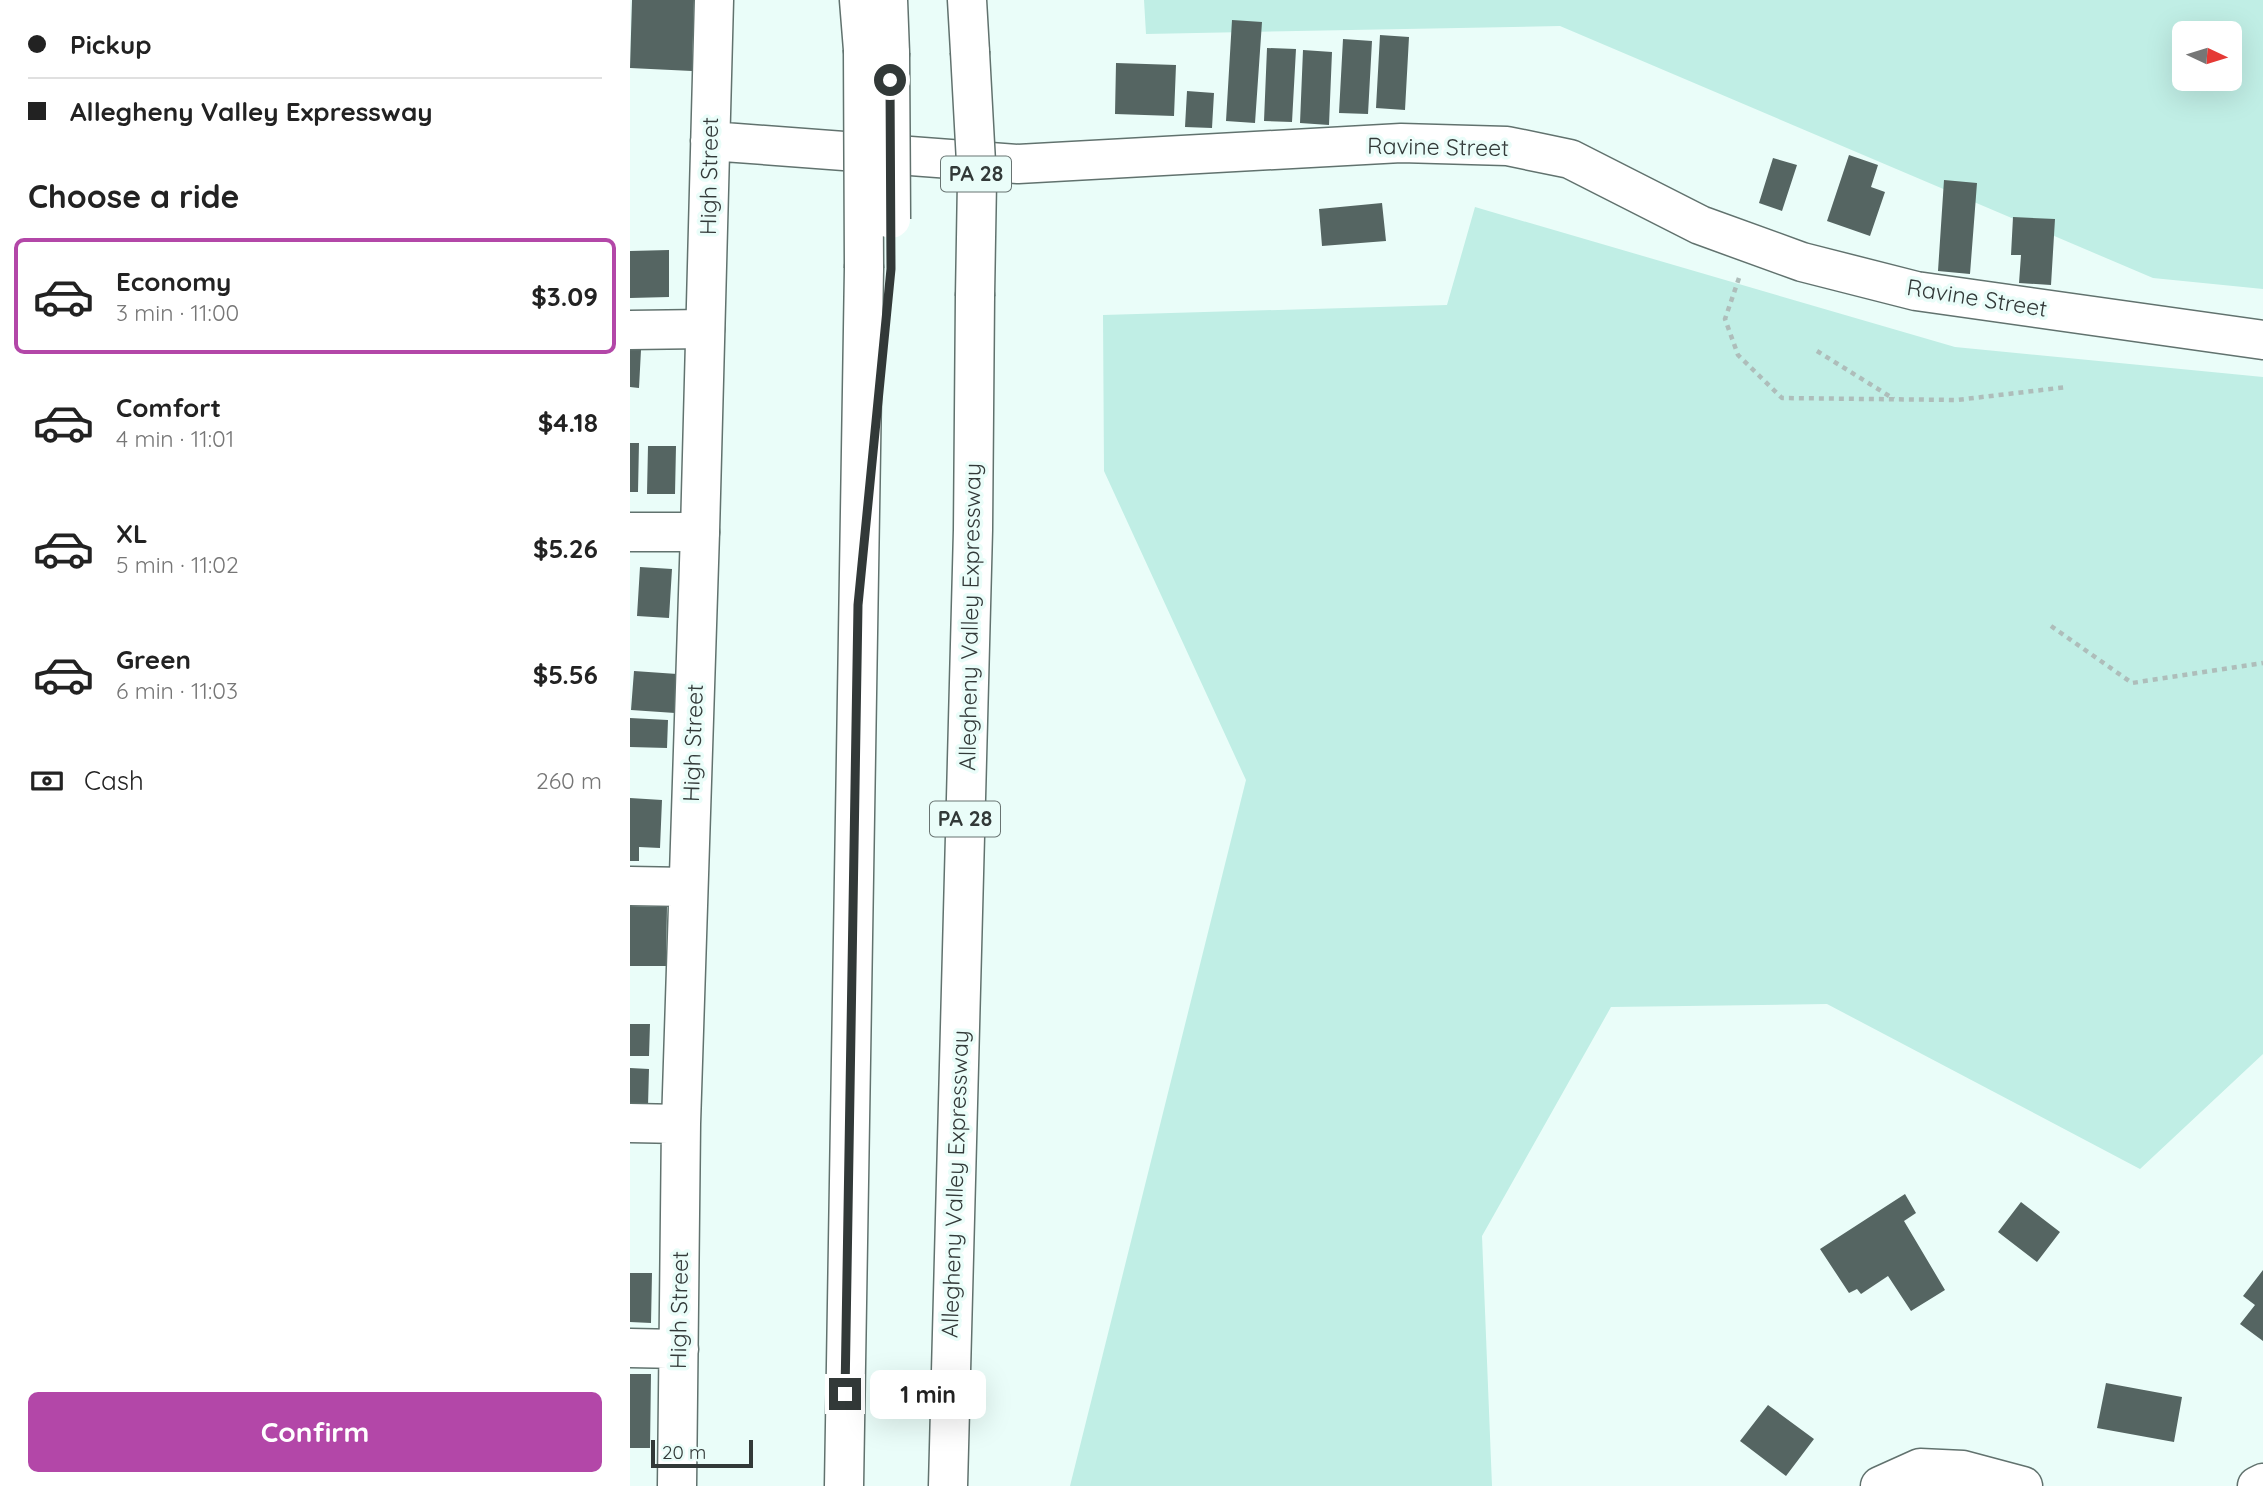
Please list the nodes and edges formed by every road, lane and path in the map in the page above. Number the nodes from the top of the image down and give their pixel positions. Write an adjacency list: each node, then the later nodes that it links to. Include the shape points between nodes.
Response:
1 (714, 0): 6 (main road, High Street)
2 (859, 0): 5 (main road)
3 (888, 0): 5 (main road)
4 (967, 0): 27 (main road, Allegheny Valley Expressway / PA 28, bridge, via 977,181)
5 (876, 52): 26 (main road, bridge, via 878,269 858,605)
6 (710, 141): 7 (main road, Ravine Street, via 1018,164 1401,143 1507,146 1570,159 1700,225); 8 (main road, High Street)
7 (1750, 244): 10 (main road, Ravine Street, via 1916,291); 13 (path, via 1725,319 1738,355 1782,398)
8 (705, 329): 9 (main road); 15 (main road, High Street)
9 (630, 330)
10 (2263, 340)
11 (1817, 351): 13 (path)
12 (2067, 387): 13 (path, via 1957,400)
13 (1894, 399)
14 (630, 531): 15 (main road)
15 (700, 532): 19 (main road, High Street)
16 (2051, 626): 17 (path, via 2132,683)
17 (2263, 663)
18 (630, 886): 19 (main road)
19 (688, 887): 21 (main road, High Street)
20 (630, 1123): 21 (main road)
21 (681, 1124): 23 (main road, High Street)
22 (630, 1348): 23 (main road)
23 (679, 1349): 25 (main road, High Street)
24 (2263, 1483): 30 (main road)
25 (677, 1486)
26 (844, 1486)
27 (948, 1486)
28 (1880, 1486): 29 (main road, via 1920,1468 1963,1470)
29 (2023, 1486)
30 (2257, 1486)

